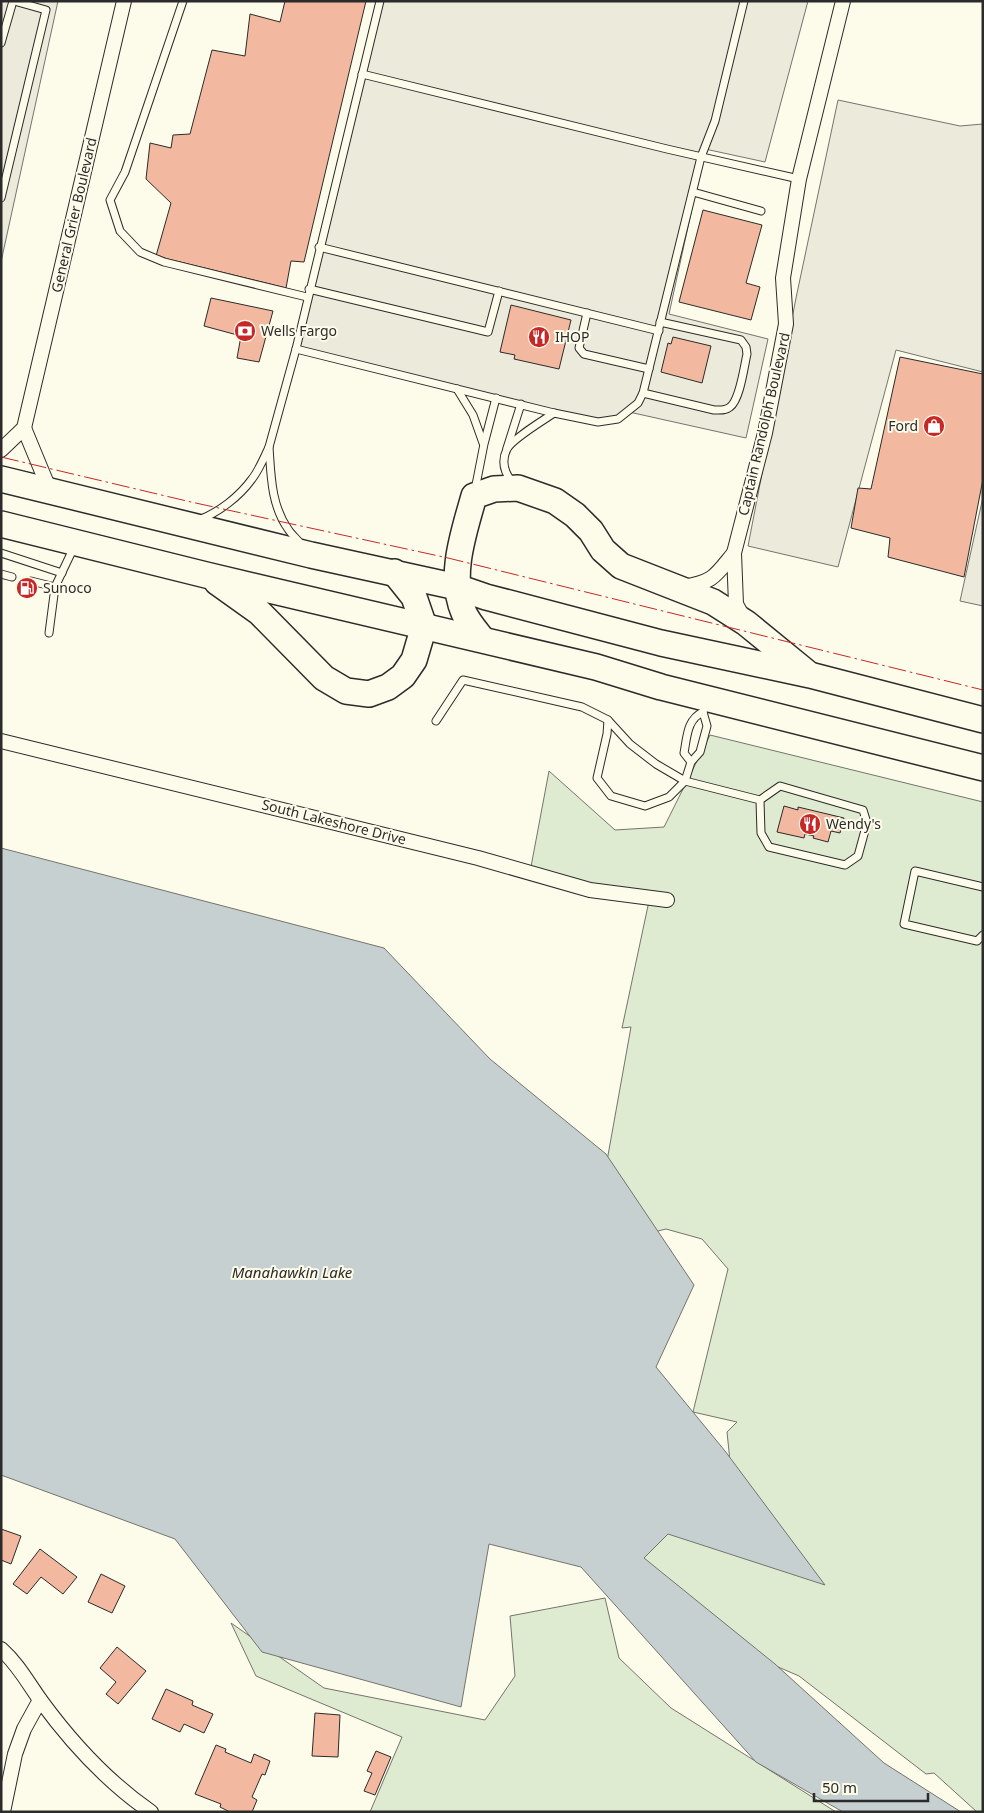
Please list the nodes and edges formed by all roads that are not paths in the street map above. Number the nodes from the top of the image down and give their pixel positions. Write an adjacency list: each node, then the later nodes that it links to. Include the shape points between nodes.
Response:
1 (13, 1): 7 (lane); 12 (lane, via 46,10)
2 (124, 1): 28 (street, General Grier Boulevard)
3 (183, 1): 17 (lane, via 125,172 110,200 120,231 140,252 164,262)
4 (380, 1): 8 (lane)
5 (744, 1): 9 (lane, via 715,121)
6 (843, 1): 10 (street, Captain Randolph Boulevard)
7 (1, 43)
8 (362, 74): 9 (lane); 14 (lane)
9 (701, 157): 10 (lane); 11 (lane)
10 (799, 180): 41 (street, Captain Randolph Boulevard, via 783,278 786,324 765,433)
11 (692, 192): 13 (lane); 19 (lane)
12 (1, 198)
13 (762, 211)
14 (320, 247): 15 (lane); 16 (lane)
15 (309, 289): 16 (lane, via 488,332); 17 (lane)
16 (499, 291): 18 (lane)
17 (307, 296): 21 (lane)
18 (587, 313): 20 (lane); 22 (lane, via 579,348 581,352)
19 (660, 322): 20 (lane); 24 (lane, via 741,340 747,354 736,401 730,407 714,410)
20 (659, 331): 22 (lane)
21 (296, 349): 23 (lane); 30 (lane)
22 (649, 369): 24 (lane)
23 (457, 390): 25 (lane); 29 (lane, via 473,415)
24 (643, 393): 27 (lane, via 629,412 610,421 598,422)
25 (496, 398): 26 (lane); 29 (lane)
26 (521, 404): 27 (lane); 31 (lane)
27 (554, 413): 31 (lane)
28 (24, 428): 32 (street); 35 (street)
29 (484, 444): 36 (lane)
30 (269, 447): 38 (lane, via 252,479 232,501 212,515); 42 (lane, via 271,484 278,508 287,528)
31 (507, 448): 34 (lane, via 503,464 506,474)
32 (1, 450)
33 (1, 479): 35 (highway)
34 (518, 488): 36 (highway, via 494,489); 51 (highway, via 555,501 575,515 621,566)
35 (50, 491): 38 (highway)
36 (474, 496): 49 (highway, via 461,542)
37 (1, 524): 39 (highway)
38 (187, 524): 42 (highway)
39 (76, 542): 44 (lane); 46 (highway)
40 (1, 553): 44 (lane)
41 (734, 553): 51 (street, Captain Randolph Boulevard, via 712,579); 52 (street, Captain Randolph Boulevard, via 736,604)
42 (311, 555): 43 (highway)
43 (394, 572): 49 (highway); 53 (highway, via 414,597)
44 (62, 573): 50 (lane)
45 (1, 574): 47 (lane)
46 (206, 575): 53 (highway); 53 (highway, via 259,612 324,678 346,691 369,694 388,687 403,676 414,660)
47 (12, 577)
48 (31, 581): 50 (lane)
49 (457, 587): 55 (highway, via 464,614); 56 (highway, via 669,645)
50 (55, 588): 54 (lane)
51 (677, 588): 52 (highway, via 713,602)
52 (746, 622): 56 (highway)
53 (424, 626): 55 (highway)
54 (49, 633)
55 (482, 639): 57 (highway, via 596,666 660,687)
56 (810, 675): 59 (highway)
57 (704, 706): 62 (lane, via 707,726 700,752); 62 (lane, via 688,726 684,753); 63 (highway)
58 (608, 720): 60 (lane, via 582,707 463,680); 64 (lane, via 630,744); 64 (lane, via 597,778 611,796 645,806 669,797)
59 (983, 720)
60 (436, 722)
61 (1, 741): 67 (street, South Lakeshore Drive, via 478,858 590,890)
62 (691, 762): 64 (lane)
63 (983, 768)
64 (685, 781): 65 (lane)
65 (760, 800): 65 (lane, via 761,833 769,847 844,865 858,856 866,823 863,810 780,786)
66 (983, 887): 68 (lane, via 915,871 904,924 977,941)
67 (667, 900)
68 (983, 936)
69 (1, 1649): 70 (street)
70 (40, 1700): 71 (street, via 15,1754); 72 (street, via 100,1768)
71 (3, 1812)
72 (151, 1812)

